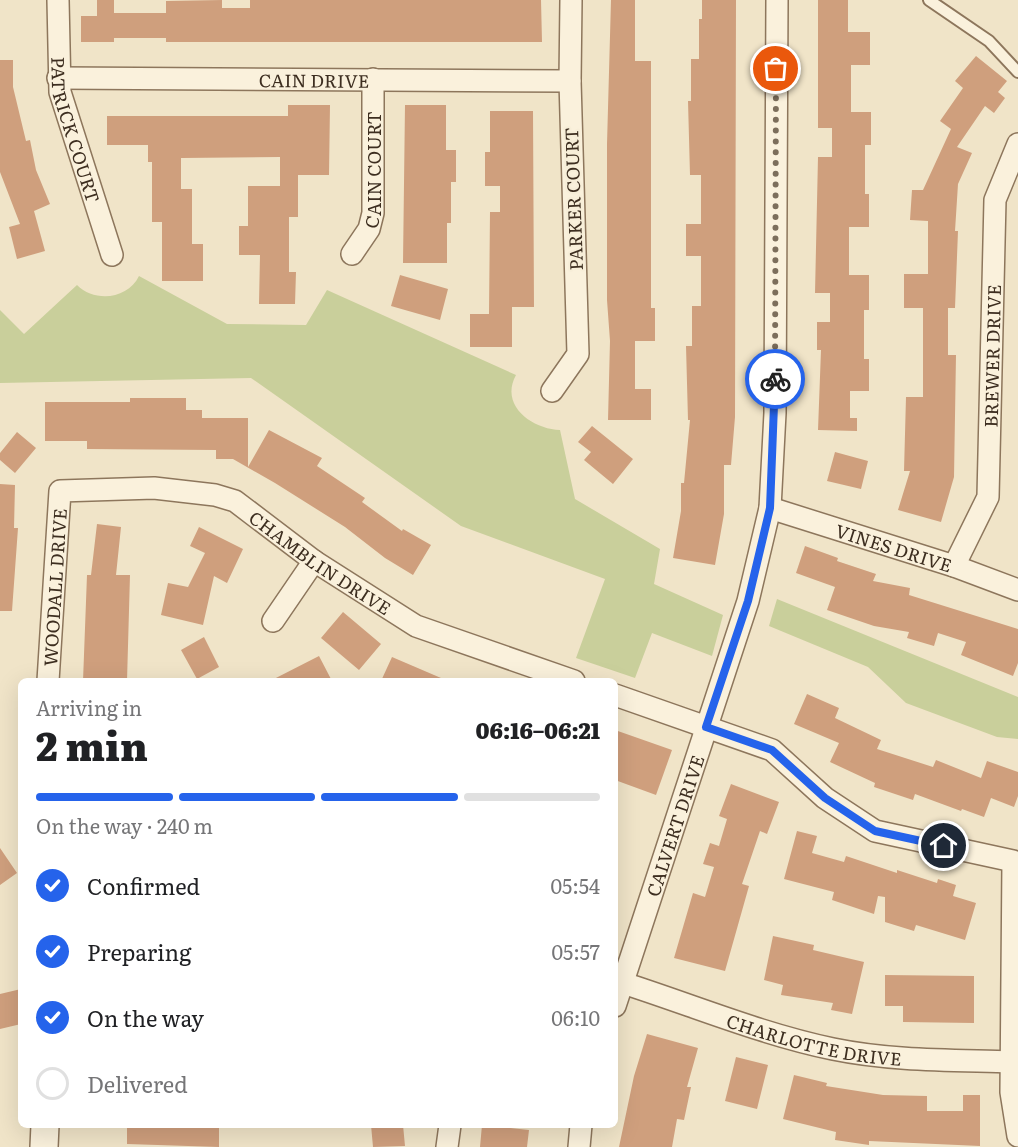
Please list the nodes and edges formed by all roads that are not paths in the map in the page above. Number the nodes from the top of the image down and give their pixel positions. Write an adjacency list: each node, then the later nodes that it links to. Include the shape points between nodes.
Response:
1 (58, 0): 6 (street, PATRICK COURT)
2 (571, 0): 8 (street, PARKER COURT)
3 (777, 0): 14 (street, CALVERT DRIVE, via 775,402)
4 (929, 0): 5 (lane, via 989,41)
5 (1018, 72)
6 (58, 78): 7 (street, CAIN DRIVE); 11 (street, PATRICK COURT)
7 (373, 79): 8 (street, CAIN DRIVE); 10 (street, CAIN COURT, via 373,213 369,229)
8 (570, 81): 12 (street, PARKER COURT, via 578,354)
9 (1018, 144): 16 (street, BREWER DRIVE, via 994,200 988,497)
10 (352, 254)
11 (111, 255)
12 (552, 391)
13 (60, 491): 15 (street, CHAMBLIN DRIVE, via 154,488 215,495 235,501); 19 (street, WOODALL DRIVE)
14 (770, 508): 16 (street, VINES DRIVE); 22 (street, CALVERT DRIVE, via 748,601)
15 (314, 561): 18 (street); 20 (street, CHAMBLIN DRIVE, via 416,626)
16 (954, 566): 17 (street, VINES DRIVE)
17 (1018, 590)
18 (273, 621)
19 (48, 678)
20 (565, 678)
21 (618, 696): 22 (street)
22 (706, 727): 23 (street, CALVERT DRIVE); 25 (street, via 772,750 825,798 875,831 1013,861)
23 (622, 982): 24 (street, CALVERT DRIVE); 25 (street, CHARLOTTE DRIVE, via 835,1049 902,1058)
24 (618, 996)
25 (1011, 1062): 29 (street)
26 (45, 1128): 30 (street)
27 (450, 1128): 31 (street)
28 (581, 1128): 32 (street)
29 (1018, 1136)
30 (45, 1147)
31 (447, 1147)
32 (579, 1147)

